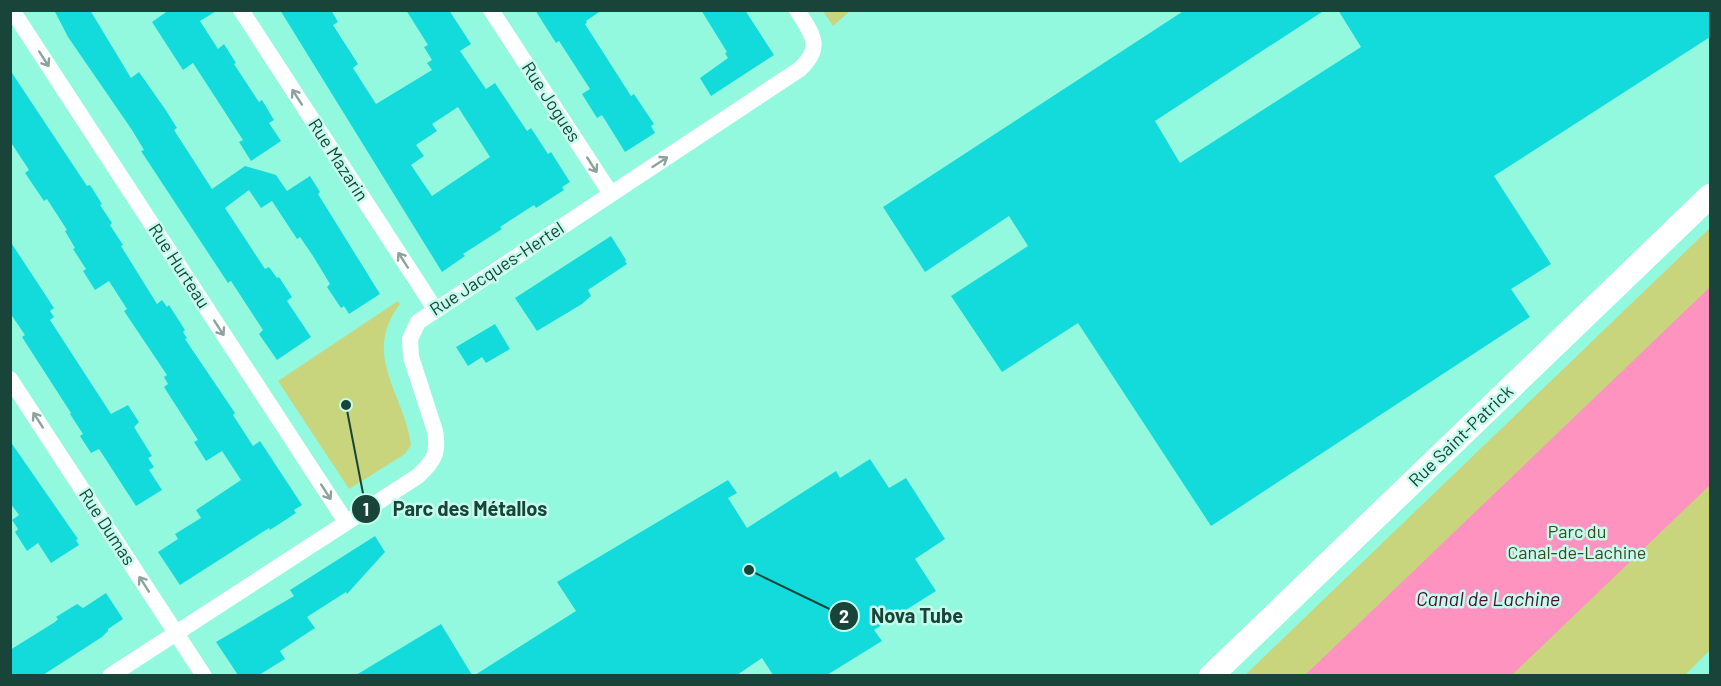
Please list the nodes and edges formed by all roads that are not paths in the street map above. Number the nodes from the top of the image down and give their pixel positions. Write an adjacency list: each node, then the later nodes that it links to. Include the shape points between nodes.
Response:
1 (12, 10): 9 (street, Rue Hurteau, one-way to 9)
2 (241, 10): 7 (street, Rue Mazarin, one-way to 2)
3 (491, 10): 5 (street, Rue Jogues, one-way to 5)
4 (797, 10): 5 (street, Rue Jacques-Hertel, one-way to 4, via 800,69 815,47 814,37)
5 (611, 194): 7 (street, Rue Jacques-Hertel)
6 (1710, 196): 13 (main road, Rue Saint-Patrick)
7 (435, 309): 9 (street, Rue Jacques-Hertel, via 418,322 410,339 411,357 435,431 435,456 418,476)
8 (10, 379): 10 (street, Rue Dumas, one-way to 8)
9 (346, 522): 10 (street, Rue Jacques-Hertel)
10 (176, 633): 11 (street, Rue Jacques-Hertel); 12 (street, Rue Dumas)
11 (110, 675)
12 (204, 675)
13 (1210, 675)

